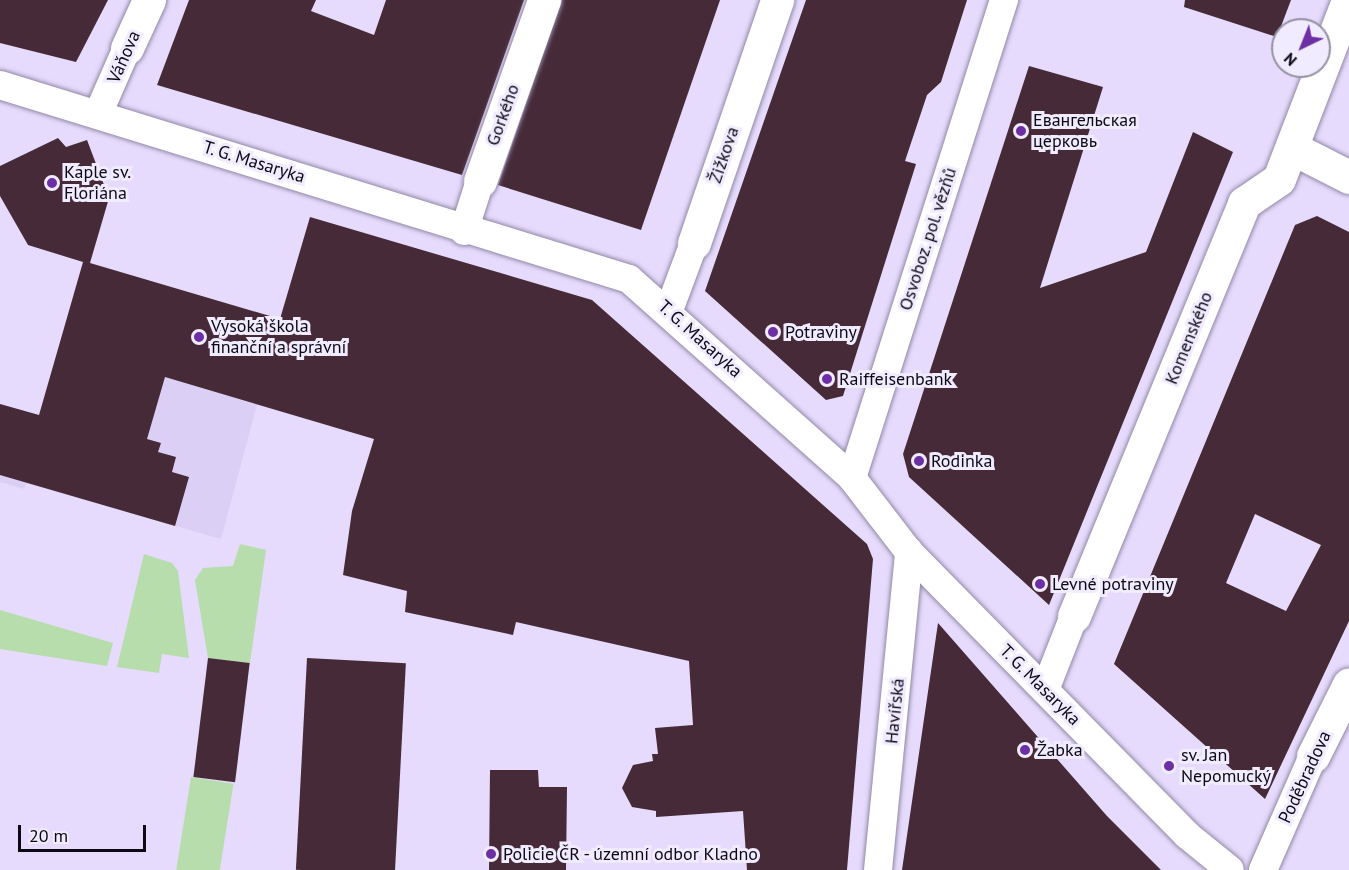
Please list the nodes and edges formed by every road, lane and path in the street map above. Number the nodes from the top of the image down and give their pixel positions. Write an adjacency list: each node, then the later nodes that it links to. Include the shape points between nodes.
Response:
1 (149, 0): 6 (street, Váňova)
2 (544, 0): 11 (street, Gorkého)
3 (777, 0): 13 (street, Žižkova)
4 (1004, 0): 15 (street, Osvoboz. pol. vězňů)
5 (1348, 0): 9 (street, Komenského)
6 (128, 48): 8 (street, Váňova)
7 (0, 85): 8 (street, T. G. Masaryka)
8 (98, 114): 12 (street, T. G. Masaryka)
9 (1292, 148): 10 (street); 17 (street, Komenského, via 1279,179 1244,203)
10 (1349, 177)
11 (480, 181): 12 (street, Gorkého)
12 (464, 231): 14 (street, T. G. Masaryka, via 629,279)
13 (693, 243): 14 (street, Žižkova)
14 (669, 310): 15 (street, T. G. Masaryka)
15 (852, 478): 16 (street, T. G. Masaryka)
16 (909, 552): 19 (street, T. G. Masaryka); 21 (street, Havířská)
17 (1074, 616): 19 (street, Komenského)
18 (1349, 684): 20 (street, Poděbradova)
19 (1045, 690): 22 (street, T. G. Masaryka, via 1187,835)
20 (1313, 756): 23 (street, Poděbradova)
21 (878, 870)
22 (1230, 870)
23 (1263, 870)

